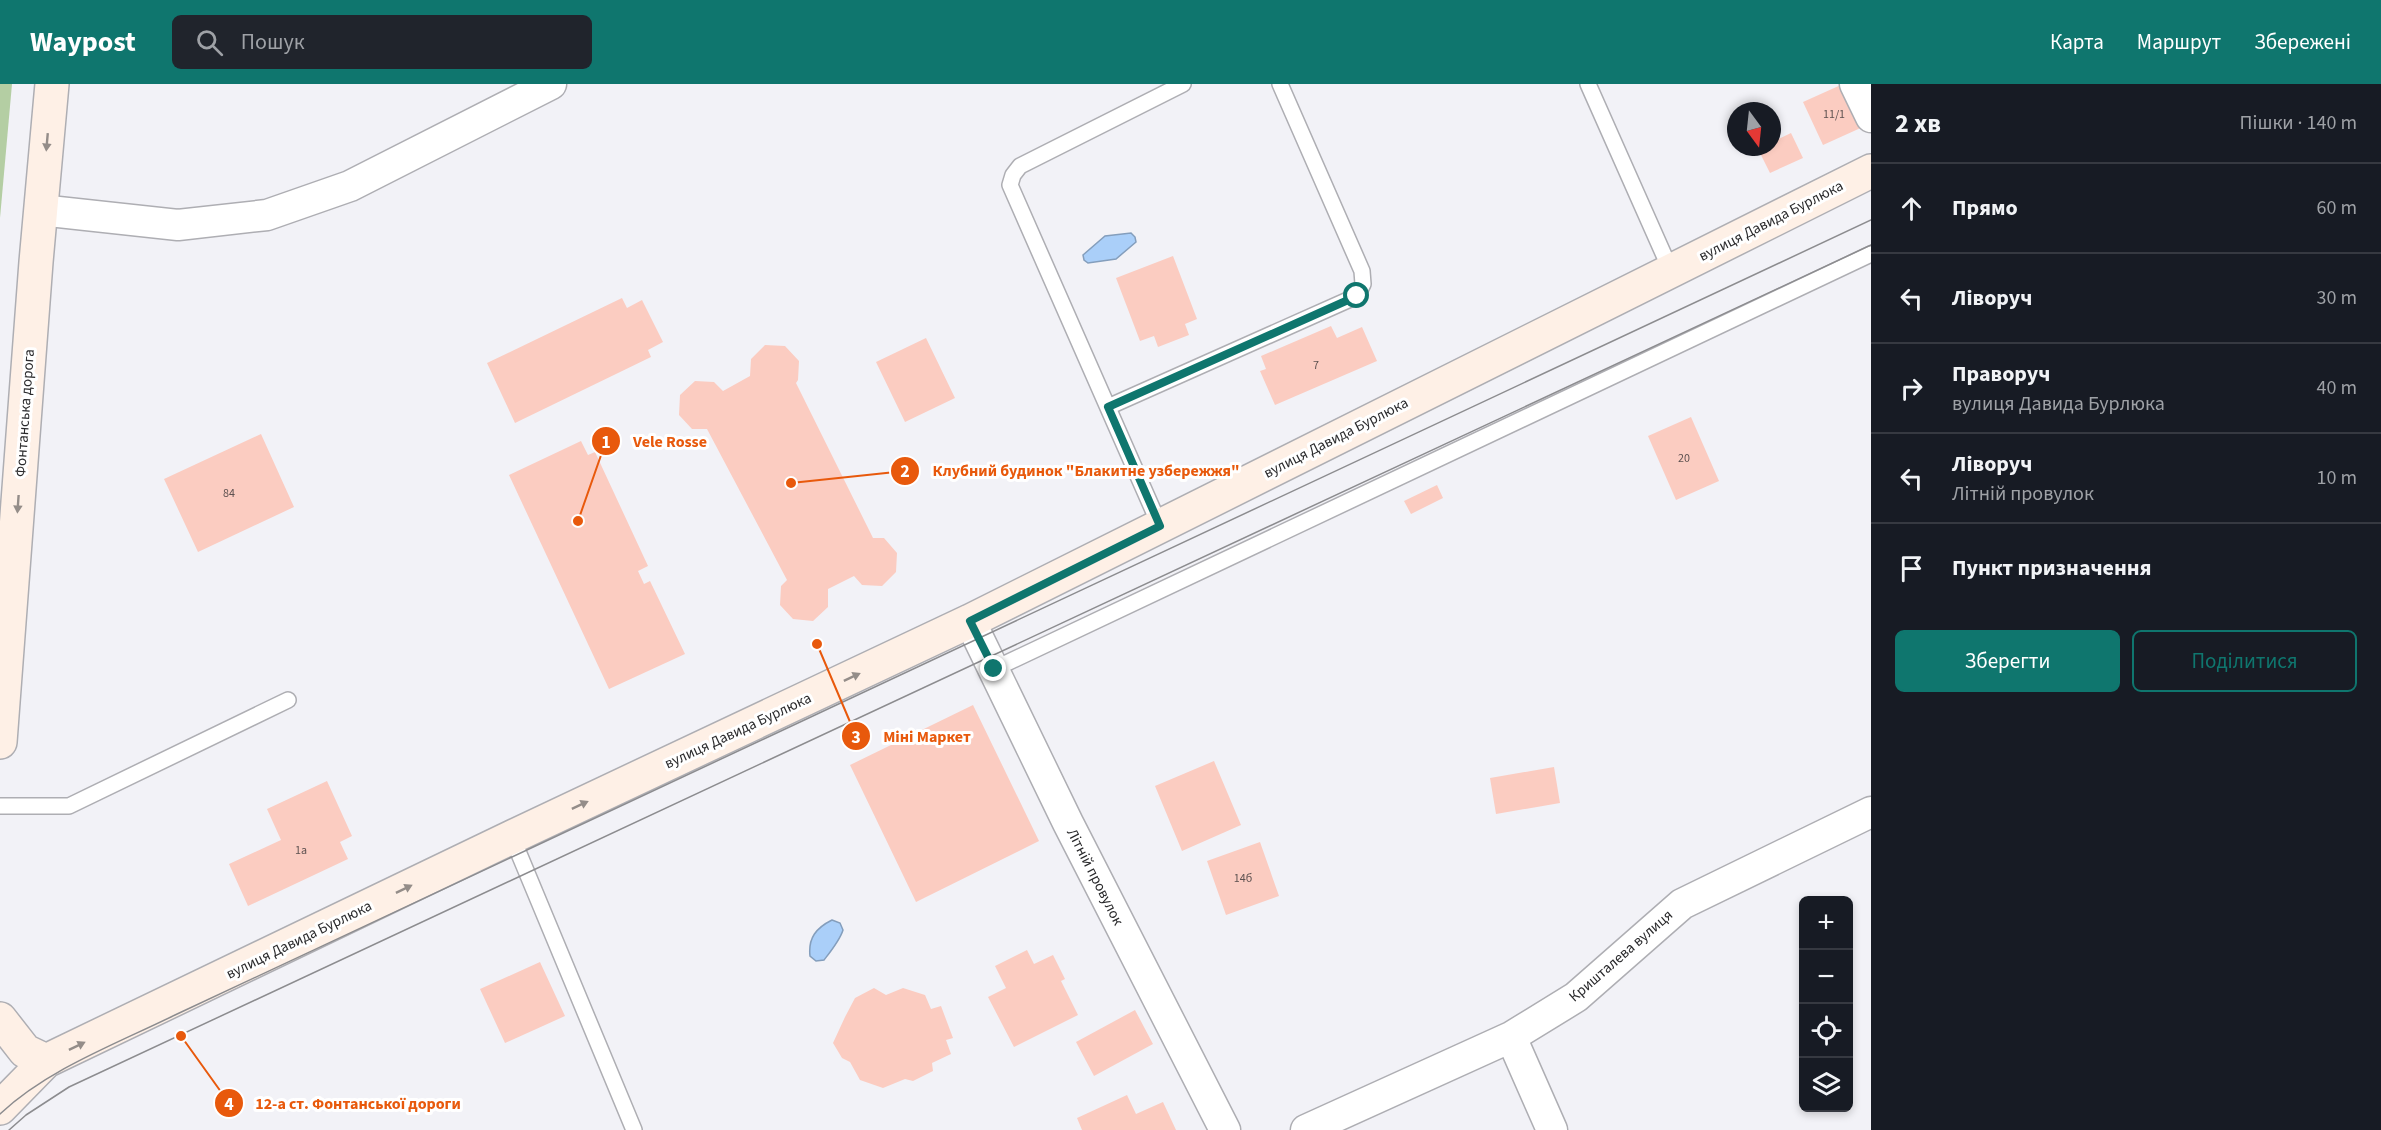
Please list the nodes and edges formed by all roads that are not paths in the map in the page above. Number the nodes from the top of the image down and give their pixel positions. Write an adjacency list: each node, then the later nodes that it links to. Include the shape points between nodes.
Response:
1 (52, 84): 9 (main road, Фонтанська дорога, one-way to 9)
2 (551, 84): 9 (street, via 350,186 267,214 177,225)
3 (1183, 84): 12 (lane, via 1020,166 1013,175 1011,185)
4 (1280, 84): 12 (lane, via 1362,272 1363,284 1357,296)
5 (1588, 84): 11 (lane)
6 (1856, 84): 7 (street)
7 (1871, 117)
8 (1871, 171): 11 (main road, вулиця Давида Бурлюка)
9 (40, 210): 17 (main road, Фонтанська дорога, one-way to 17)
10 (1871, 254): 15 (lane)
11 (1671, 271): 13 (main road, вулиця Давида Бурлюка)
12 (1108, 407): 13 (lane)
13 (1160, 526): 14 (main road, вулиця Давида Бурлюка)
14 (970, 621): 15 (street, Літній провулок); 20 (main road, вулиця Давида Бурлюка, one-way to 14)
15 (994, 669): 26 (street, Літній провулок, via 1068,824)
16 (288, 700): 18 (lane, via 69,806)
17 (0, 742)
18 (0, 806)
19 (1871, 812): 22 (street, Кришталева вулиця, via 1682,904 1576,997)
20 (512, 837): 23 (main road, вулиця Давида Бурлюка, one-way to 20); 25 (lane)
21 (0, 1019): 23 (main road, via 25,1051)
22 (1511, 1037): 27 (street, Кришталева вулиця); 28 (street)
23 (46, 1061): 24 (main road, вулиця Давида Бурлюка)
24 (0, 1108)
25 (634, 1130)
26 (1225, 1130)
27 (1306, 1130)
28 (1552, 1130)

